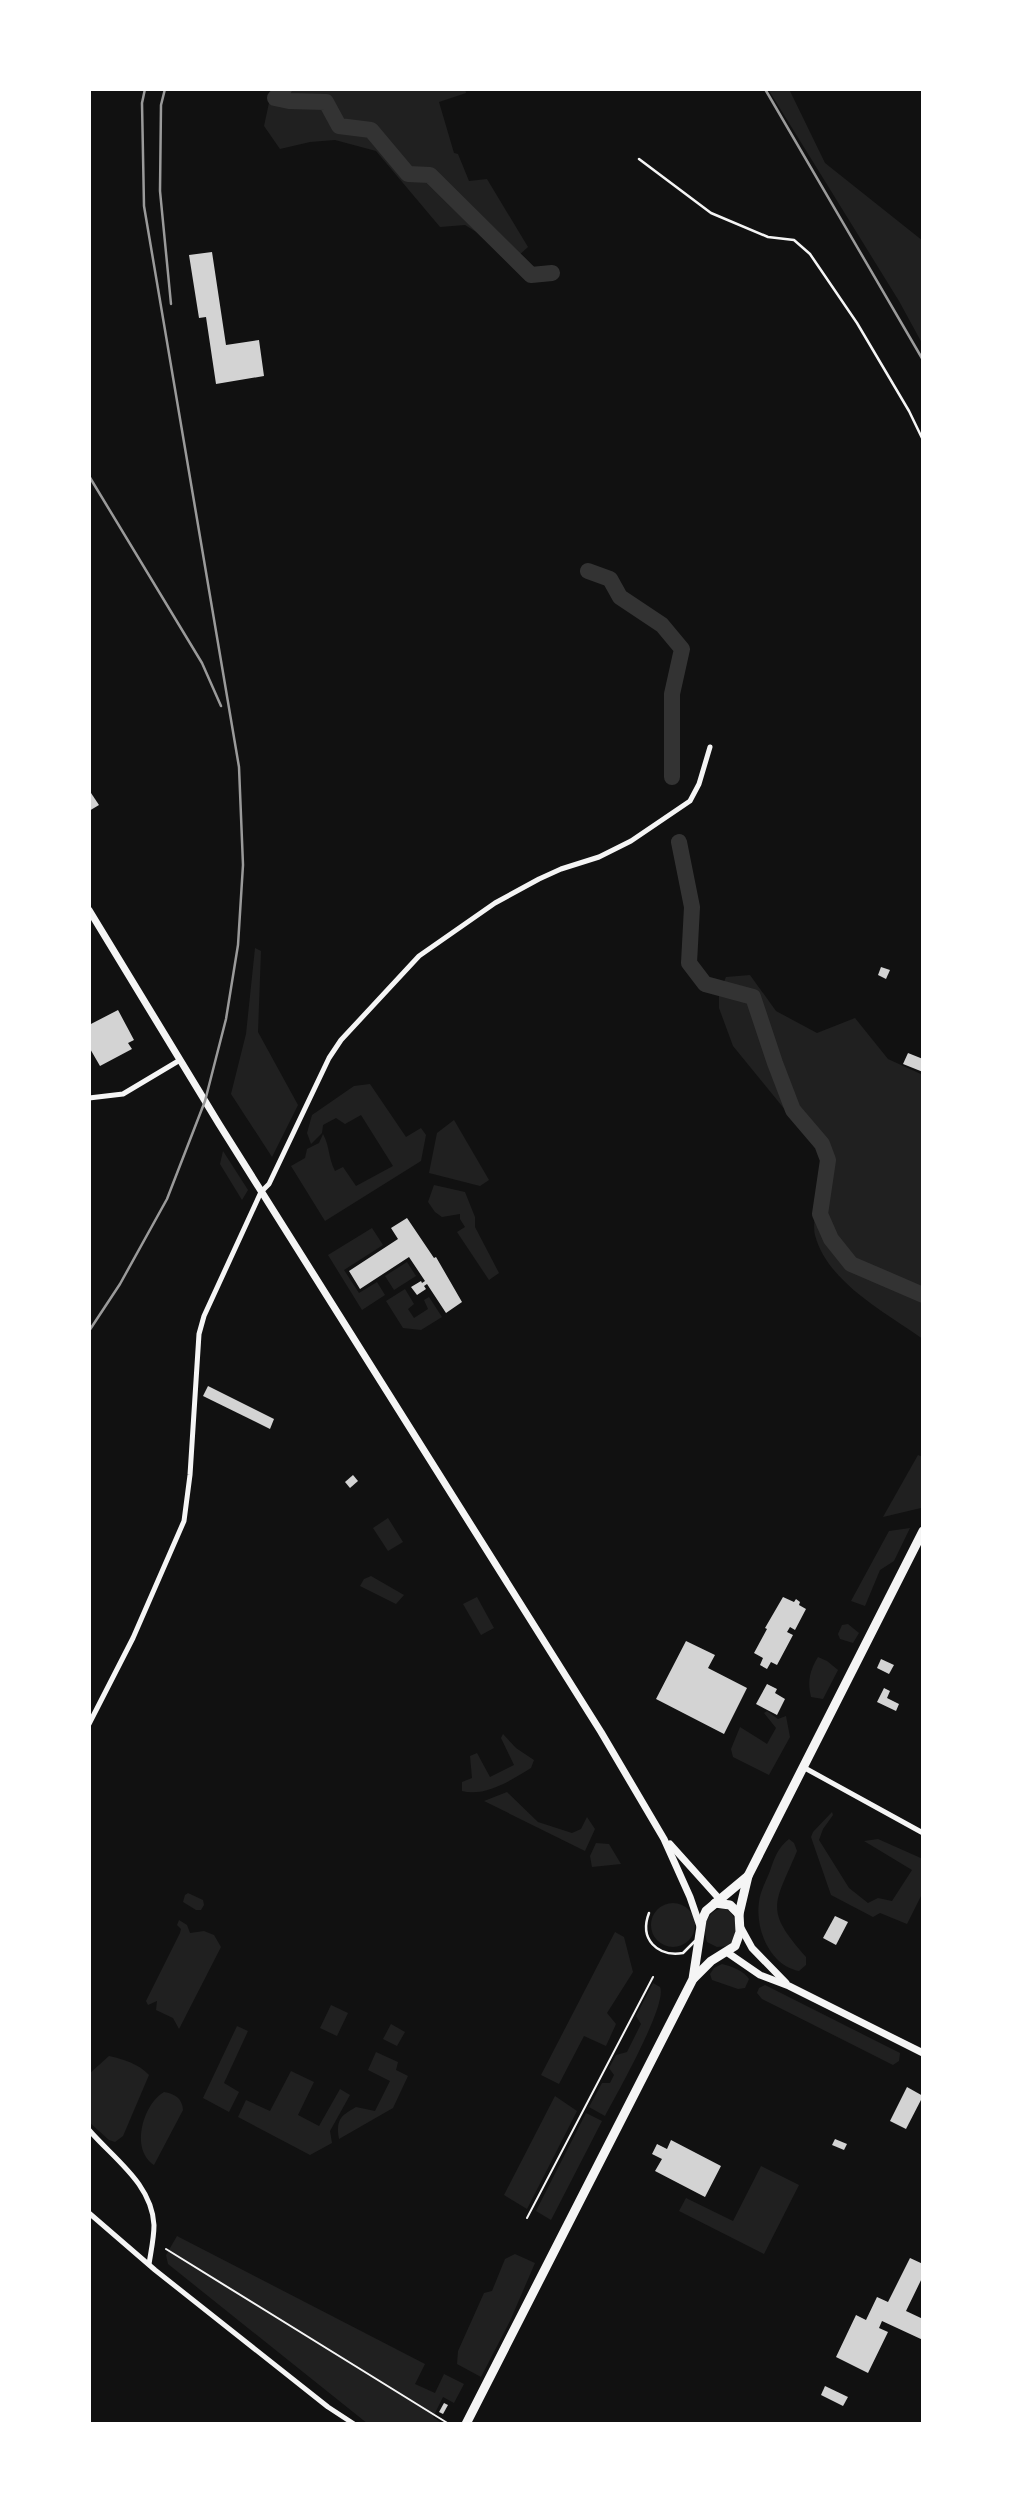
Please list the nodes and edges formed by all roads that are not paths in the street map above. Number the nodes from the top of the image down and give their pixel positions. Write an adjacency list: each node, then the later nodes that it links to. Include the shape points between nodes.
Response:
1 (639, 159): 2 (lane, via 711,213 768,237 793,240 810,254 857,323)
2 (923, 440)
3 (710, 747): 7 (street, via 690,802 599,858 561,869 495,903 419,956 341,1040)
4 (89, 910): 5 (street)
5 (180, 1059): 6 (street, via 123,1094); 7 (street)
6 (89, 1098)
7 (261, 1192): 9 (street, via 199,1334 184,1521); 12 (street)
8 (923, 1531): 10 (main road)
9 (89, 1724)
10 (803, 1767): 11 (street); 13 (main road)
11 (923, 1833)
12 (664, 1839): 14 (street); 18 (street)
13 (748, 1876): 14 (main road); 16 (main road)
14 (719, 1902): 16 (main road); 18 (main road, via 706,1911)
15 (649, 1913): 18 (lane, via 647,1938 661,1952 683,1953)
16 (739, 1914): 17 (main road)
17 (741, 1927): 19 (main road, via 735,1946); 21 (street, via 752,1948)
18 (701, 1933): 19 (main road, via 708,1949); 20 (main road)
19 (724, 1953): 20 (main road); 21 (street)
20 (693, 1979): 27 (main road)
21 (789, 1986): 22 (street)
22 (923, 2053)
23 (89, 2130): 25 (street, via 150,2201 154,2226)
24 (89, 2213): 25 (street)
25 (149, 2264): 26 (street)
26 (354, 2424)
27 (466, 2424)

